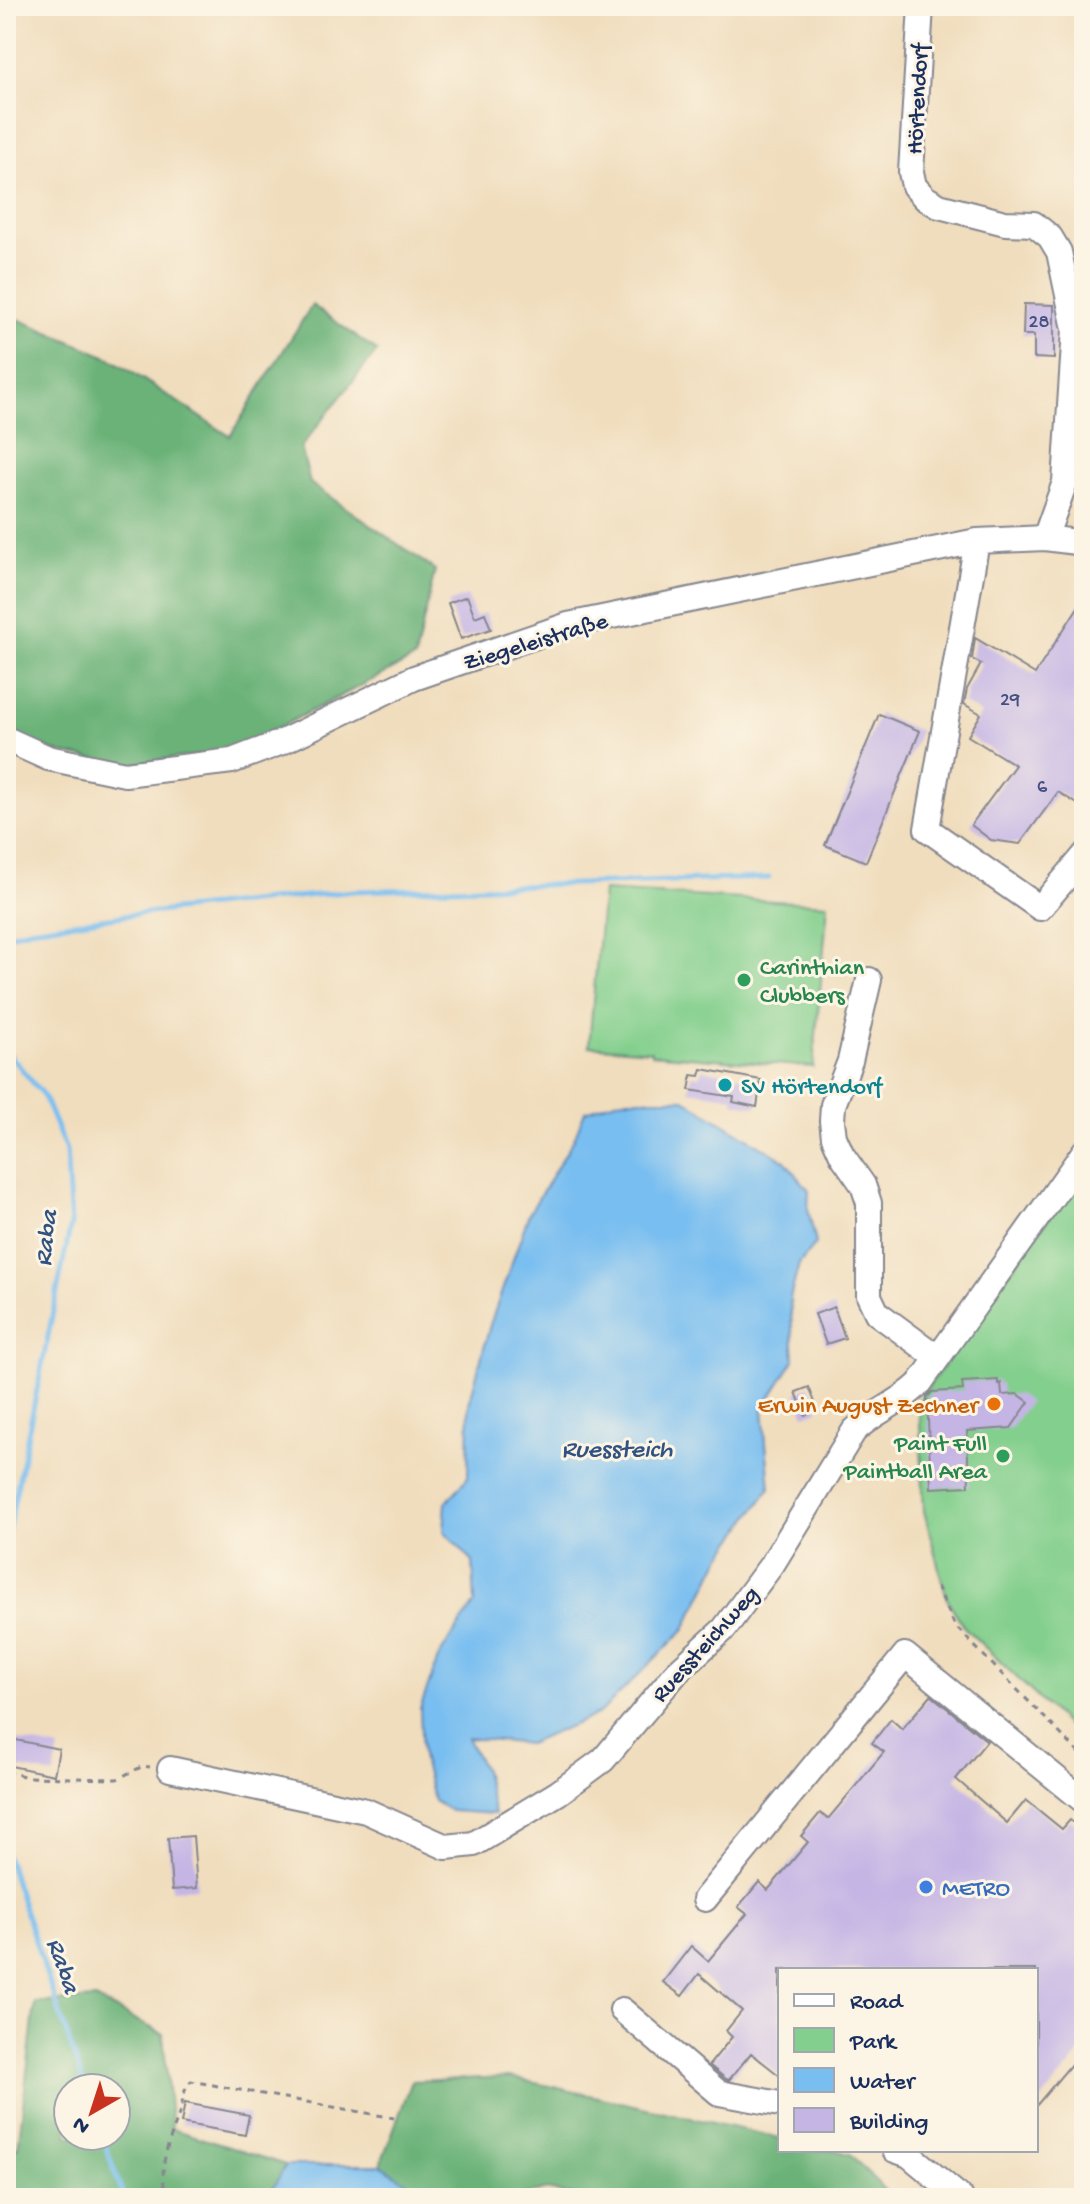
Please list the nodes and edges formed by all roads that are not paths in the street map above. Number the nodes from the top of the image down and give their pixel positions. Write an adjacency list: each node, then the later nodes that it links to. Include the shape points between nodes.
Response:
1 (921, 6): 2 (street, Hörtendorf, via 914,186 939,206 1005,223 1034,224 1050,237)
2 (1080, 325): 3 (street, via 1065,482)
3 (1045, 538): 4 (street, Ziegeleistraße); 5 (street, Ziegeleistraße)
4 (977, 541): 6 (street, Ziegeleistraße, via 568,625 414,678 232,761 125,774 48,758); 7 (street, via 927,829 1040,908)
5 (1084, 543)
6 (6, 739)
7 (1084, 856)
8 (869, 980): 10 (street, via 850,1061 833,1105 834,1137 869,1203 872,1305)
9 (1084, 1152): 10 (street, Ruessteichweg)
10 (938, 1358): 11 (street, Ruessteichweg, via 912,1392 854,1431 773,1563 724,1629 677,1672 603,1760 474,1844 446,1847 366,1811)
11 (170, 1769)
12 (1084, 1801): 13 (street, via 905,1655)
13 (705, 1899)
14 (622, 2010): 15 (street, via 719,2093)
15 (778, 2104)
16 (901, 2152): 17 (street)
17 (961, 2198)

